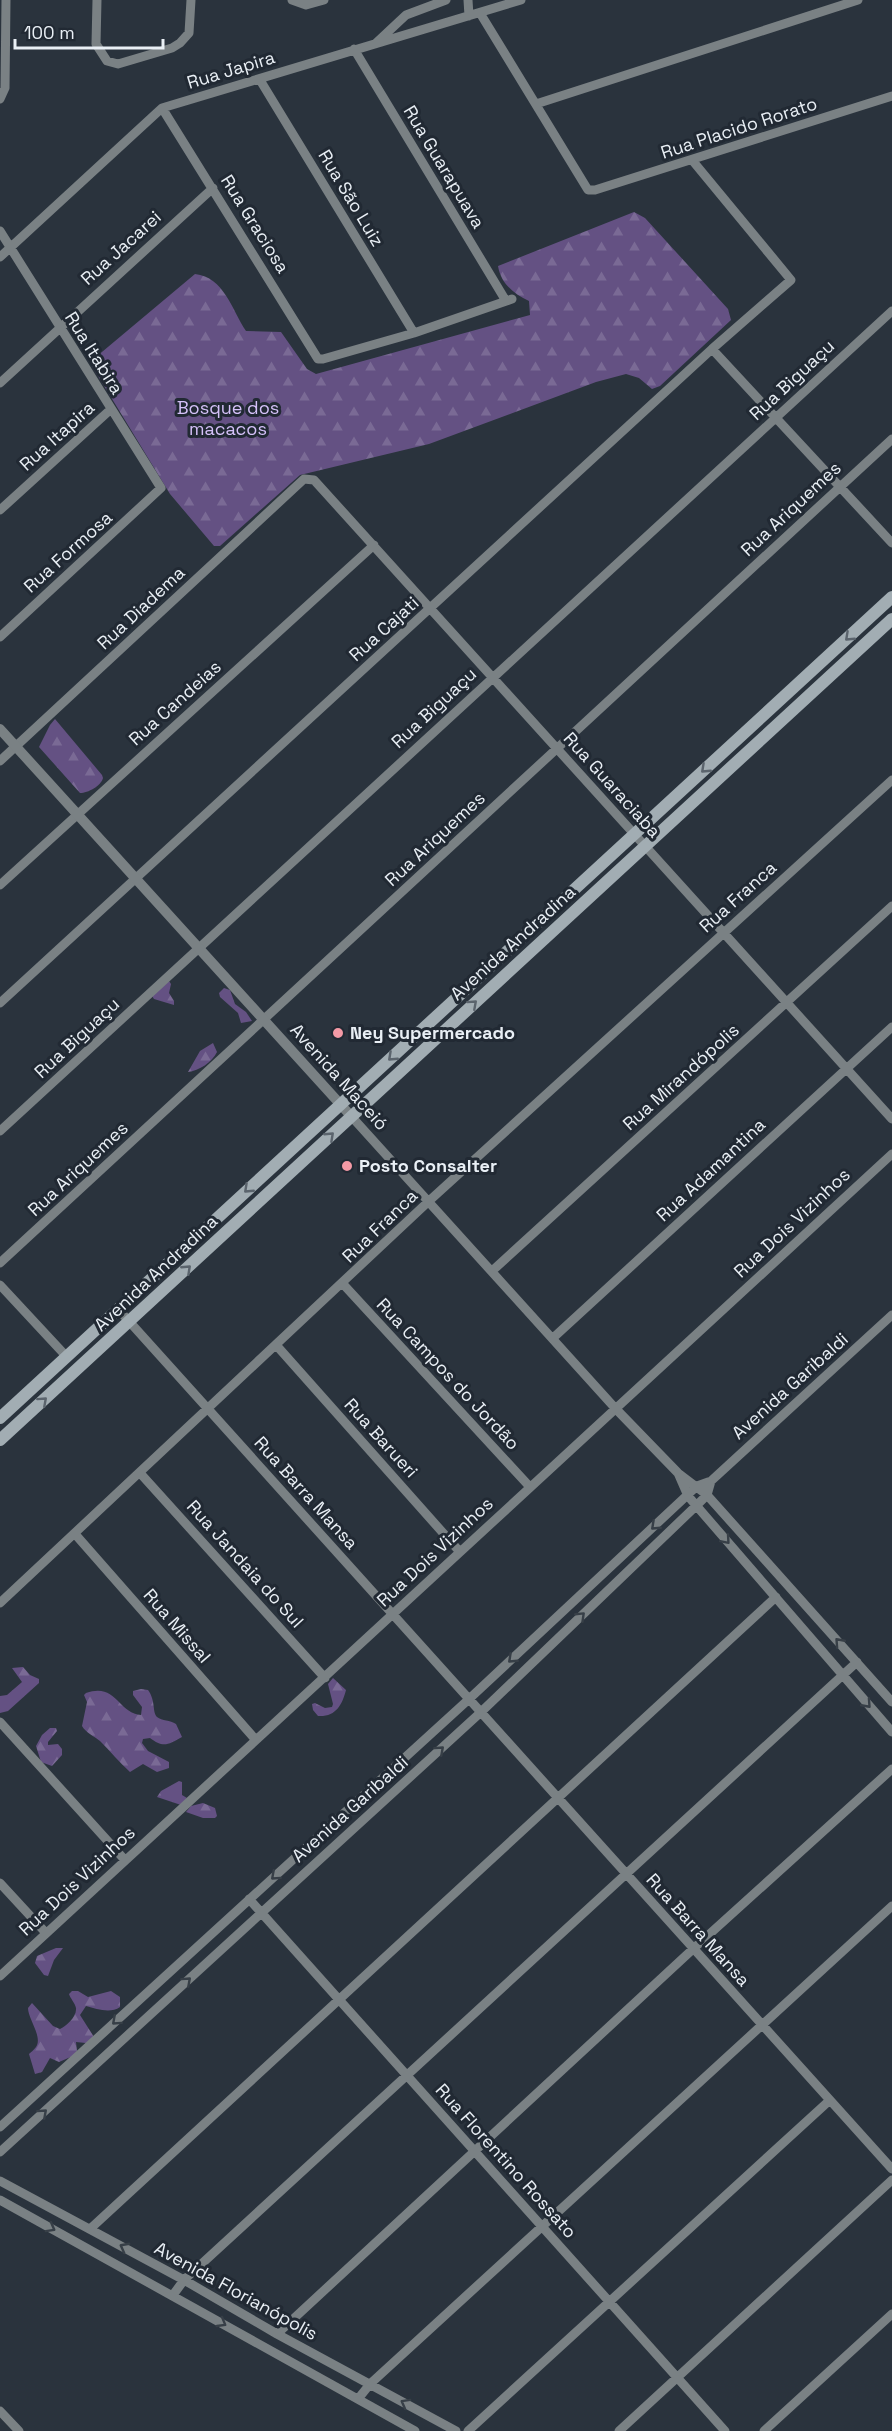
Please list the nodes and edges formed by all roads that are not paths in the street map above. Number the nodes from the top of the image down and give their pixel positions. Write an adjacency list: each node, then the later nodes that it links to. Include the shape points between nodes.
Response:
1 (6, 0): 16 (street, via 5,88)
2 (97, 0): 3 (street, via 96,44 107,61 118,64 180,43 189,33)
3 (191, 0)
4 (292, 0): 5 (street, via 306,5)
5 (324, 0)
6 (446, 0): 12 (street, via 406,15)
7 (468, 0): 11 (street)
8 (521, 0): 10 (street, Rua Japira)
9 (858, 0): 17 (street)
10 (480, 13): 11 (street, Rua Japira); 17 (street)
11 (469, 16): 12 (street, Rua Japira)
12 (375, 44): 13 (street, Rua Japira)
13 (354, 49): 14 (street, Rua Japira); 26 (street, Rua Guarapuava, via 509,300)
14 (260, 80): 18 (street, Rua Japira); 26 (street, Rua São Luiz)
15 (892, 96): 19 (street, Rua Placido Rorato)
16 (0, 99)
17 (536, 104): 19 (street, Rua Placido Rorato, via 588,190)
18 (162, 108): 20 (street, Rua Graciosa); 22 (street, Rua Japira)
19 (692, 160): 27 (street, Rua Cajati, via 791,280)
20 (213, 188): 25 (street, Rua Jacarei); 26 (street, Rua Graciosa, via 318,359)
21 (0, 231): 22 (street, Rua Itabira)
22 (10, 248): 23 (street, Rua Japira); 25 (street, Rua Itabira)
23 (0, 257)
24 (892, 311): 30 (street, Rua Biguaçu)
25 (58, 327): 28 (street, Rua Jacarei); 29 (street, Rua Itabira)
26 (414, 333)
27 (712, 349): 30 (street); 39 (street, Rua Cajati)
28 (0, 383)
29 (111, 410): 34 (street, Rua Itabira, via 161,485); 35 (street, Rua Itapira)
30 (775, 418): 33 (street); 42 (street, Rua Biguaçu)
31 (892, 439): 33 (street, Rua Ariquemes)
32 (304, 479): 37 (street, Rua Guaraciaba, via 314,480); 44 (street, Rua Diadema)
33 (839, 487): 36 (street); 45 (street, Rua Ariquemes)
34 (159, 492): 41 (street, Rua Formosa)
35 (0, 510)
36 (892, 543)
37 (374, 545): 39 (street, Rua Guaraciaba); 48 (street, Rua Candeias)
38 (892, 597): 49 (main road, Avenida Andradina, one-way to 49)
39 (431, 610): 42 (street, Rua Guaraciaba); 51 (street, Rua Cajati)
40 (892, 619): 50 (main road, Avenida Andradina)
41 (0, 637)
42 (494, 676): 45 (street, Rua Guaraciaba); 55 (street, Rua Biguaçu)
43 (0, 729): 44 (street, Avenida Maceió)
44 (16, 746): 46 (street, Rua Diadema); 48 (street, Avenida Maceió)
45 (557, 748): 49 (street, Rua Guaraciaba); 58 (street, Rua Ariquemes)
46 (0, 761)
47 (892, 780): 54 (street, Rua Franca)
48 (77, 814): 51 (street, Avenida Maceió); 52 (street, Rua Candeias)
49 (633, 835): 50 (street, Rua Guaraciaba); 61 (main road, Avenida Andradina, one-way to 61)
50 (645, 847): 54 (street, Rua Guaraciaba); 62 (main road, Avenida Andradina, one-way to 50)
51 (136, 879): 55 (street, Avenida Maceió); 56 (street, Rua Cajati)
52 (0, 885)
53 (892, 906): 57 (street, Rua Mirandópolis)
54 (722, 933): 57 (street, Rua Guaraciaba); 66 (street, Rua Franca)
55 (199, 947): 58 (street, Avenida Maceió); 64 (street, Rua Biguaçu)
56 (0, 1003)
57 (786, 1004): 60 (street, Rua Guaraciaba); 68 (street, Rua Mirandópolis)
58 (265, 1020): 61 (street, Avenida Maceió); 67 (street, Rua Ariquemes)
59 (892, 1026): 60 (street, Rua Adamantina)
60 (846, 1068): 63 (street, Rua Guaraciaba); 74 (street, Rua Adamantina)
61 (340, 1104): 62 (street, Avenida Maceió); 71 (main road, Avenida Andradina, one-way to 71)
62 (351, 1116): 66 (street, Avenida Maceió); 73 (main road, Avenida Andradina, one-way to 62)
63 (892, 1119)
64 (0, 1131)
65 (892, 1154): 77 (street, Rua Dois Vizinhos)
66 (429, 1202): 68 (street, Avenida Maceió); 69 (street, Rua Franca)
67 (0, 1263)
68 (492, 1272): 74 (street, Avenida Maceió)
69 (343, 1284): 75 (street, Rua Franca); 85 (street, Rua Campos do Jordão)
70 (0, 1285): 76 (street)
71 (117, 1309): 73 (street, Rua Barra Mansa); 76 (main road, Avenida Andradina)
72 (892, 1315): 83 (street, Avenida Garibaldi)
73 (130, 1323): 78 (street, Rua Barra Mansa); 80 (main road, Avenida Andradina, one-way to 73)
74 (552, 1338): 77 (street, Avenida Maceió)
75 (277, 1346): 78 (street, Rua Franca); 90 (street, Rua Barueri)
76 (66, 1356): 79 (main road, Avenida Andradina)
77 (615, 1408): 82 (street, Avenida Maceió); 85 (street, Rua Dois Vizinhos)
78 (208, 1409): 81 (street, Rua Franca); 93 (street, Rua Barra Mansa)
79 (0, 1418)
80 (0, 1440)
81 (141, 1473): 89 (street, Rua Franca); 96 (street, Rua Jandaia do Sul)
82 (678, 1473): 84 (street, Avenida Maceió); 87 (street, Avenida Maceió)
83 (711, 1481): 84 (street, Avenida Garibaldi); 86 (street, Avenida Garibaldi)
84 (697, 1486): 86 (street, Avenida Maceió); 87 (street, Avenida Garibaldi)
85 (530, 1487): 90 (street, Rua Dois Vizinhos)
86 (707, 1495): 88 (street, Avenida Garibaldi); 94 (street, Avenida Maceió, one-way to 86)
87 (688, 1496): 88 (street); 97 (street, Avenida Garibaldi, one-way to 97)
88 (697, 1505): 91 (street, one-way to 91); 99 (street, Avenida Garibaldi, one-way to 88)
89 (75, 1534): 92 (street, Rua Franca); 102 (street, Rua Missal)
90 (460, 1552): 93 (street, Rua Dois Vizinhos)
91 (776, 1597): 95 (street); 104 (street)
92 (0, 1603)
93 (392, 1614): 96 (street, Rua Dois Vizinhos); 97 (street, Rua Barra Mansa)
94 (857, 1662): 95 (street); 98 (street, Avenida Maceió)
95 (841, 1675): 101 (street, one-way to 101); 106 (street)
96 (325, 1678): 102 (street, Rua Dois Vizinhos)
97 (468, 1700): 99 (street, Rua Barra Mansa); 108 (street, Avenida Garibaldi, one-way to 108)
98 (892, 1702)
99 (480, 1713): 104 (street, Rua Barra Mansa); 110 (street, Avenida Garibaldi, one-way to 99)
100 (0, 1722): 105 (street)
101 (892, 1732)
102 (255, 1738): 105 (street, Rua Dois Vizinhos)
103 (892, 1769): 112 (street)
104 (558, 1799): 106 (street, Rua Barra Mansa); 114 (street)
105 (124, 1859): 111 (street, Rua Dois Vizinhos)
106 (625, 1874): 112 (street, Rua Barra Mansa); 116 (street)
107 (0, 1883): 111 (street)
108 (249, 1899): 110 (street, Rua Florentino Rossato); 118 (street, Avenida Garibaldi, one-way to 118)
109 (892, 1906): 115 (street)
110 (263, 1912): 114 (street, Rua Florentino Rossato); 120 (street, Avenida Garibaldi, one-way to 110)
111 (46, 1933): 113 (street, Rua Dois Vizinhos)
112 (693, 1949): 115 (street, Rua Barra Mansa); 119 (street)
113 (0, 1976)
114 (340, 1998): 116 (street, Rua Florentino Rossato); 126 (street)
115 (762, 2025): 117 (street, Rua Barra Mansa); 125 (street)
116 (407, 2074): 119 (street, Rua Florentino Rossato); 127 (street)
117 (830, 2100): 121 (street, Rua Barra Mansa); 129 (street)
118 (0, 2127)
119 (475, 2151): 125 (street, Rua Florentino Rossato); 131 (street)
120 (0, 2152)
121 (892, 2169)
122 (892, 2180): 132 (street)
123 (0, 2181): 126 (street, Avenida Florianópolis)
124 (0, 2200): 128 (street, Avenida Florianópolis, one-way to 128)
125 (543, 2227): 129 (street, Rua Florentino Rossato); 133 (street)
126 (90, 2229): 127 (street, Avenida Florianópolis, one-way to 126)
127 (184, 2280): 128 (street); 131 (street, Avenida Florianópolis)
128 (173, 2295): 134 (street, Avenida Florianópolis, one-way to 134)
129 (610, 2302): 132 (street, Rua Florentino Rossato); 139 (street)
130 (892, 2314): 142 (street)
131 (277, 2334): 133 (street, Avenida Florianópolis)
132 (678, 2378): 140 (street); 141 (street, Rua Florentino Rossato)
133 (370, 2384): 134 (street); 138 (street, Avenida Florianópolis, one-way to 133)
134 (358, 2399): 137 (street, Avenida Florianópolis)
135 (0, 2412): 136 (street)
136 (19, 2431)
137 (415, 2431)
138 (456, 2431)
139 (468, 2431)
140 (620, 2431)
141 (725, 2431)
142 (765, 2431)

